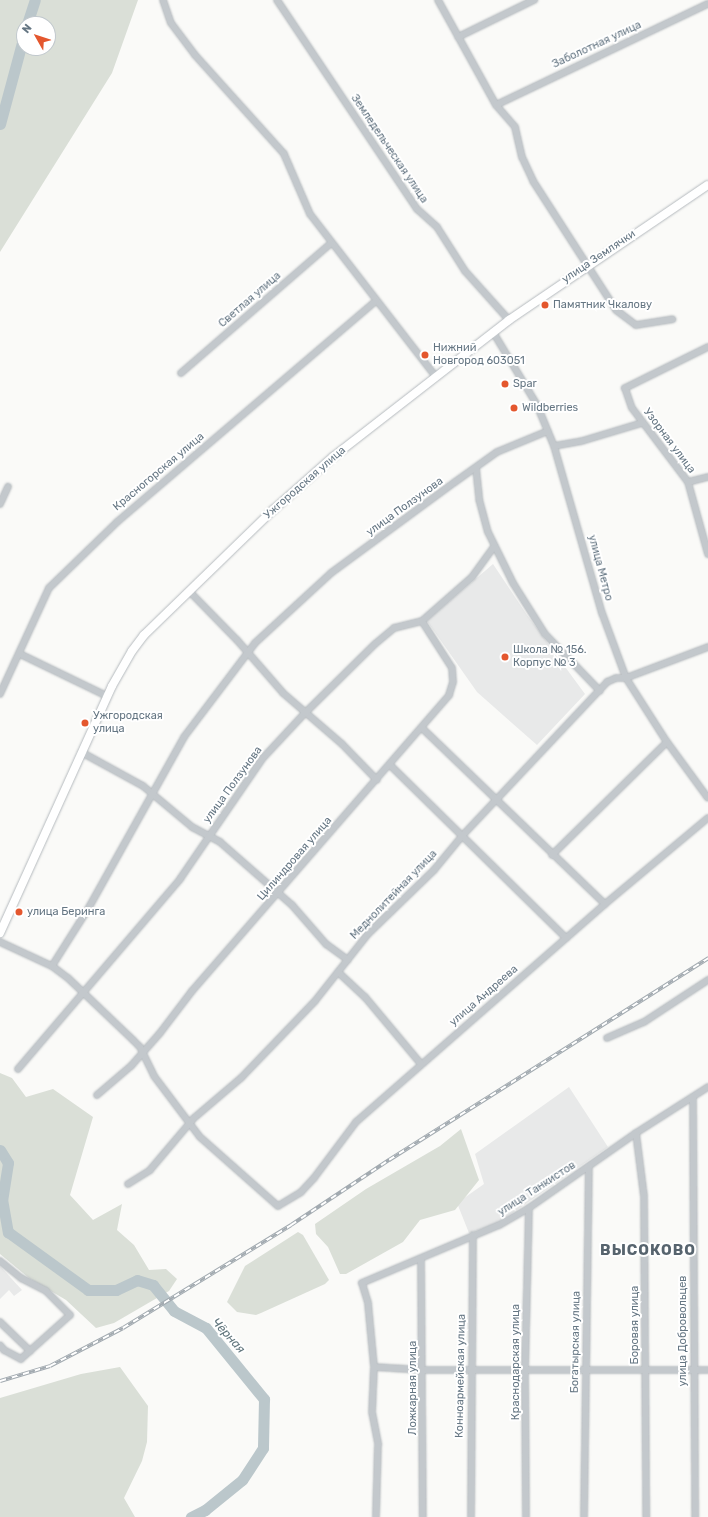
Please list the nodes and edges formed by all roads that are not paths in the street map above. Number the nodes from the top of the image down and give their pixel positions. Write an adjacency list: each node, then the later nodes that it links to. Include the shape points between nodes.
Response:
1 (163, 0): 9 (street, via 171,23 196,55 284,154 310,214)
2 (277, 0): 13 (street, Земледельческая улица, via 417,209 437,227 465,271)
3 (438, 0): 6 (street)
4 (534, 0): 6 (street)
5 (708, 4): 7 (street, Заболотная улица)
6 (458, 37): 7 (street)
7 (496, 105): 10 (street, via 515,127 522,157 533,181)
8 (708, 185): 10 (main road, улица Землячки)
9 (331, 243): 11 (street); 16 (street, Светлая улица)
10 (586, 265): 12 (street, via 616,310 630,322 645,326); 13 (main road, улица Землячки)
11 (376, 301): 17 (street); 31 (street, Красногорская улица, via 117,522 49,588)
12 (673, 319)
13 (509, 320): 14 (main road, улица Землячки)
14 (493, 332): 17 (main road, Ужгородская улица); 19 (street, улица Метро, via 537,405)
15 (708, 347): 18 (street, Узорная улица, via 625,388 632,408)
16 (181, 373)
17 (435, 376): 28 (main road, Ужгородская улица, via 307,479)
18 (642, 423): 20 (street, via 582,441); 23 (street, Узорная улица)
19 (548, 431): 20 (street, улица Метро); 21 (street, улица Ползунова, via 497,452)
20 (554, 446): 33 (street, улица Метро, via 602,613)
21 (476, 468): 26 (street, via 479,499); 32 (street, улица Ползунова, via 331,573 266,632)
22 (708, 477): 23 (street)
23 (688, 482): 27 (street, Узорная улица)
24 (8, 487): 25 (street)
25 (0, 504)
26 (494, 547): 29 (street, улица Ползунова, via 472,576); 34 (street, via 531,615 545,634)
27 (708, 554)
28 (189, 591): 32 (street); 36 (main road, Ужгородская улица, via 132,651)
29 (422, 621): 37 (street, улица Ползунова, via 394,628); 38 (street, Цилиндровая улица, via 452,668 453,682 449,695)
30 (708, 647): 33 (street, Меднолитейная улица)
31 (20, 654): 35 (street, Красногорская улица); 36 (street)
32 (249, 654): 37 (street, via 282,693); 43 (street, улица Ползунова, via 184,737)
33 (626, 678): 34 (street, Меднолитейная улица, via 607,682); 39 (street, улица Метро)
34 (600, 691): 45 (street, Меднолитейная улица)
35 (0, 694)
36 (107, 696): 40 (main road, Ужгородская улица)
37 (305, 713): 42 (street); 47 (street, улица Ползунова, via 263,758)
38 (422, 728): 41 (street, Цилиндровая улица); 45 (street)
39 (667, 742): 44 (street, улица Метро); 49 (street)
40 (81, 752): 43 (street); 52 (main road, Ужгородская улица)
41 (390, 765): 42 (street, Цилиндровая улица); 48 (street)
42 (377, 780): 50 (street, Цилиндровая улица)
43 (152, 793): 47 (street, via 192,827); 56 (street, улица Ползунова, via 88,909)
44 (708, 798)
45 (495, 800): 48 (street, Меднолитейная улица); 49 (street)
46 (708, 818): 51 (street, улица Андреева)
47 (209, 836): 50 (street, via 229,848); 59 (street, улица Ползунова, via 180,879)
48 (462, 836): 53 (street); 55 (street, Меднолитейная улица, via 434,870 368,934)
49 (552, 855): 51 (street)
50 (279, 892): 55 (street, via 326,944); 61 (street, Цилиндровая улица, via 192,991 177,1014)
51 (605, 904): 53 (street, улица Андреева)
52 (0, 933)
53 (566, 938): 62 (street, улица Андреева)
54 (0, 942): 56 (street)
55 (348, 960): 57 (street, Меднолитейная улица)
56 (52, 966): 59 (street)
57 (338, 972): 62 (street, via 365,997); 67 (street, Меднолитейная улица, via 315,1001 241,1078)
58 (708, 980): 60 (street, via 644,1022)
59 (83, 992): 61 (street); 63 (street, улица Ползунова)
60 (607, 1038)
61 (143, 1052): 65 (street, Цилиндровая улица); 67 (street, via 154,1076)
62 (421, 1064): 67 (street, улица Андреева, via 356,1122 301,1192 278,1206 245,1179 228,1160 216,1153)
63 (18, 1069)
64 (708, 1087): 66 (street, улица Танкистов)
65 (97, 1096)
66 (693, 1097): 68 (street, улица Танкистов); 84 (street, улица Добровольцев)
67 (190, 1123): 70 (street, Меднолитейная улица, via 150,1170)
68 (636, 1133): 69 (street, улица Танкистов); 79 (street, Боровая улица, via 644,1196)
69 (589, 1167): 71 (street, улица Танкистов); 83 (street, Богатырская улица)
70 (128, 1184)
71 (529, 1208): 72 (street, улица Танкистов); 82 (street, Краснодарская улица)
72 (473, 1235): 73 (street, улица Танкистов); 81 (street, Конноармейская улица)
73 (421, 1259): 78 (street, улица Танкистов, via 362,1282 368,1303); 80 (street, Ложкарная улица)
74 (0, 1261): 77 (street, via 20,1278 46,1291 70,1315)
75 (0, 1322): 77 (street)
76 (0, 1345): 77 (street, via 21,1359)
77 (30, 1351)
78 (374, 1368): 80 (street); 86 (street, via 372,1412 378,1444)
79 (645, 1368): 83 (street); 84 (street); 91 (street, Боровая улица)
80 (423, 1370): 81 (street); 87 (street, Ложкарная улица)
81 (471, 1370): 82 (street); 88 (street, Конноармейская улица)
82 (525, 1370): 83 (street); 89 (street, Краснодарская улица)
83 (586, 1370): 90 (street, Богатырская улица)
84 (693, 1370): 85 (street); 92 (street, улица Добровольцев)
85 (708, 1370)
86 (376, 1517)
87 (423, 1517)
88 (471, 1517)
89 (526, 1517)
90 (584, 1517)
91 (646, 1517)
92 (695, 1517)

